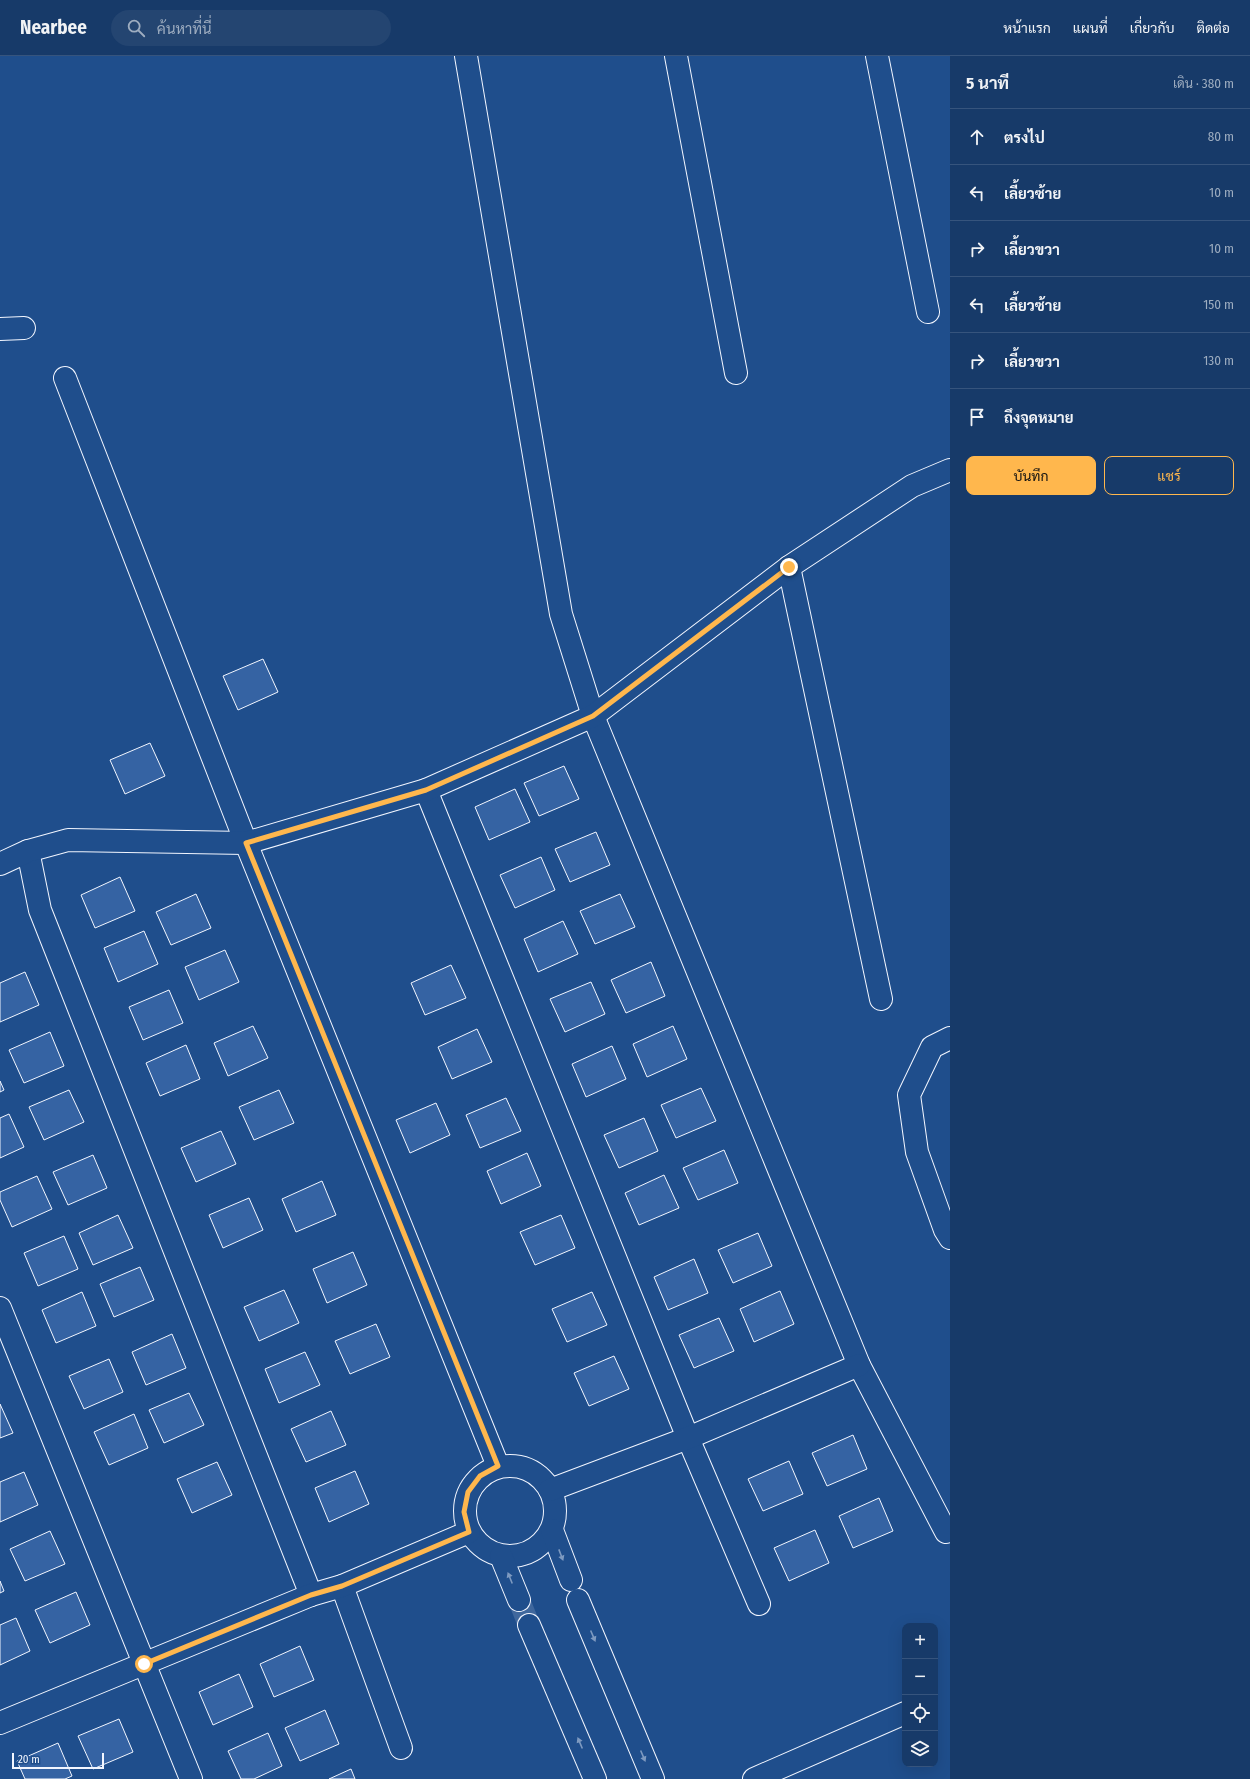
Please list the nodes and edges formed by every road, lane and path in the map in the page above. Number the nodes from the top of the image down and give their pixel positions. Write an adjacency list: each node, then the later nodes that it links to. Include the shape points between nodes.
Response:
1 (466, 56): 11 (street, via 561,614)
2 (676, 56): 7 (street)
3 (877, 56): 4 (street)
4 (928, 312)
5 (24, 328): 6 (street)
6 (0, 329)
7 (736, 373)
8 (65, 378): 13 (street)
9 (950, 470): 10 (street, via 912,486)
10 (789, 567): 11 (street); 16 (street)
11 (593, 716): 12 (street); 20 (street)
12 (426, 790): 13 (street); 21 (street)
13 (246, 843): 14 (street, via 68,840); 22 (street)
14 (28, 851): 15 (street); 30 (street, via 40,910)
15 (0, 864)
16 (881, 999)
17 (950, 1038): 18 (street, via 932,1047 909,1095 917,1152)
18 (950, 1238)
19 (0, 1308): 35 (street)
20 (859, 1365): 21 (street); 26 (street)
21 (688, 1438): 23 (street); 33 (street)
22 (498, 1466): 23 (street, via 518,1466 537,1474); 25 (street, via 480,1476 468,1492 464,1512)
23 (550, 1490): 24 (street, via 555,1510)
24 (552, 1530): 27 (street, via 539,1546 521,1556); 28 (street, one-way to 28)
25 (469, 1532): 27 (street, via 482,1548); 29 (street)
26 (946, 1532)
27 (501, 1556): 31 (street, one-way to 27)
28 (571, 1580)
29 (342, 1586): 30 (street); 38 (street)
30 (311, 1595): 35 (street)
31 (519, 1600)
32 (578, 1600): 41 (street, one-way to 41)
33 (758, 1604)
34 (529, 1625): 40 (street, one-way to 34)
35 (144, 1664): 37 (street); 39 (street)
36 (902, 1714): 42 (street)
37 (0, 1723)
38 (401, 1748)
39 (190, 1779)
40 (595, 1779)
41 (653, 1779)
42 (754, 1779)

